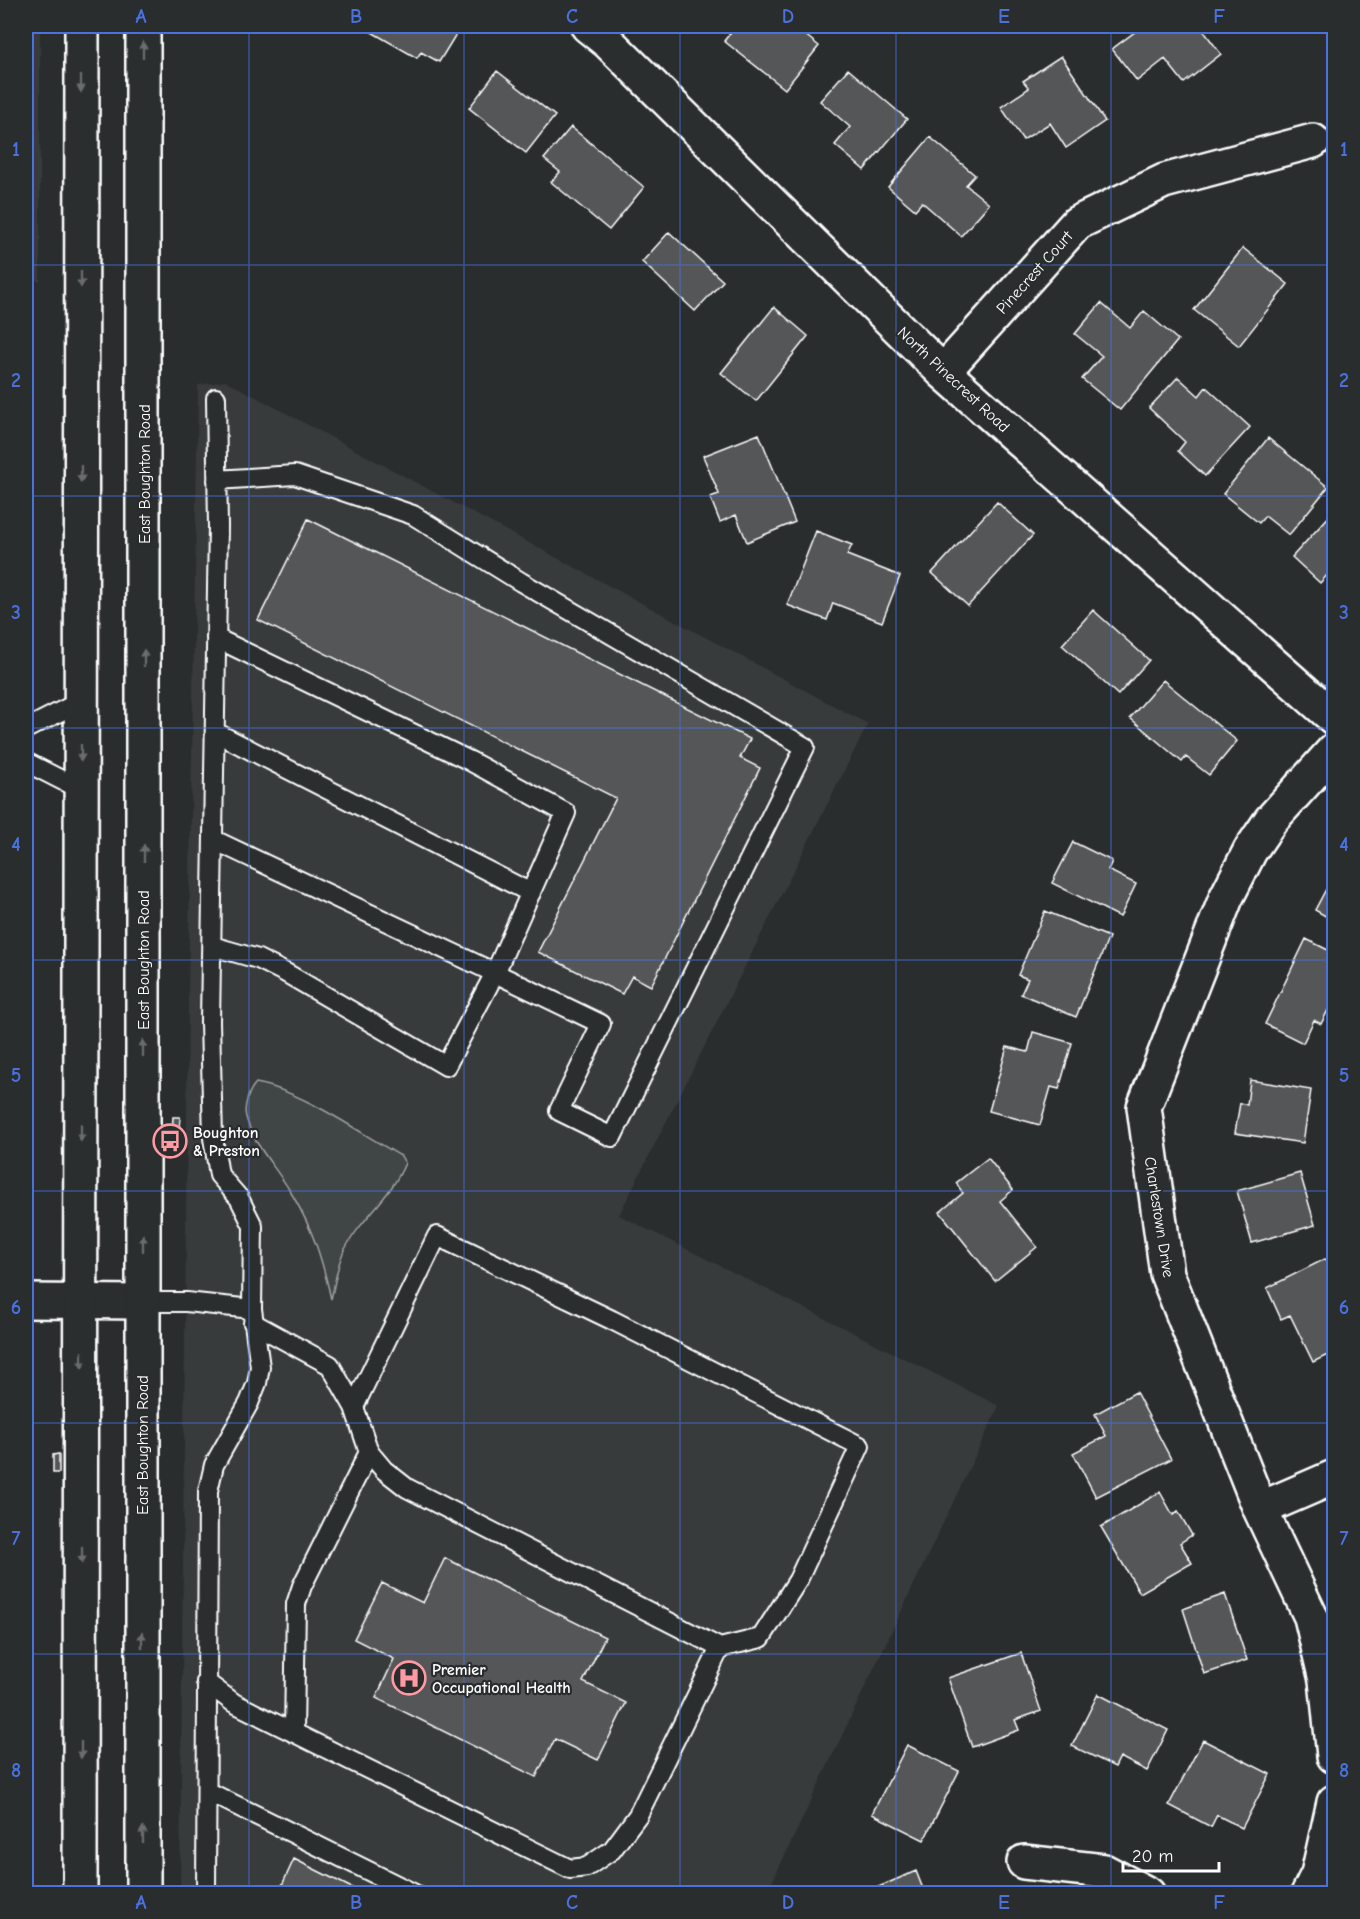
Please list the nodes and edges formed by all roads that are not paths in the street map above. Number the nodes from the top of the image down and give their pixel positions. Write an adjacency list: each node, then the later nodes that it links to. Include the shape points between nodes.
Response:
1 (82, 26): 9 (main road, one-way to 9)
2 (143, 26): 22 (main road, East Boughton Road, one-way to 2)
3 (588, 26): 5 (main road, North Pinecrest Road)
4 (1313, 141): 5 (main road, Pinecrest Court, via 1164,182 1077,223)
5 (943, 372): 10 (main road, North Pinecrest Road)
6 (216, 398): 7 (lane)
7 (217, 480): 8 (lane); 19 (lane, via 295,475 413,515 806,747 612,1137 559,1111 601,1024)
8 (216, 638): 12 (lane); 17 (lane, via 470,761 566,813)
9 (81, 701): 11 (lane); 15 (main road, one-way to 15)
10 (1335, 718)
11 (26, 729)
12 (216, 732): 16 (lane); 17 (lane)
13 (1335, 750): 27 (main road, Charlestown Drive, via 1270,820 1250,851 1226,898 1144,1107 1167,1274)
14 (26, 762): 15 (lane)
15 (81, 790): 21 (main road, one-way to 21)
16 (214, 840): 18 (lane); 19 (lane)
17 (531, 893): 19 (lane)
18 (212, 946): 19 (lane, via 258,959 286,973 446,1066); 23 (lane, via 213,1138 219,1175 239,1198 253,1226)
19 (495, 973)
20 (26, 1301): 21 (main road)
21 (82, 1302): 22 (main road); 35 (main road, one-way to 35)
22 (142, 1302): 23 (lane, via 186,1302); 36 (main road, East Boughton Road, one-way to 22)
23 (253, 1316): 24 (lane, via 330,1365); 29 (lane, via 260,1367 257,1383 214,1465 208,1491)
24 (354, 1407): 25 (lane); 28 (lane, via 437,1236 860,1446 798,1580 761,1638)
25 (369, 1452): 28 (lane, via 407,1488); 30 (lane, via 296,1604)
26 (1335, 1477): 27 (main road)
27 (1260, 1509): 31 (main road, Charlestown Drive, via 1311,1617 1326,1680)
28 (720, 1647): 30 (lane, via 638,1815 612,1850 586,1867 570,1869)
29 (206, 1682): 30 (lane, via 234,1703); 32 (lane)
30 (294, 1733)
31 (1334, 1749)
32 (207, 1791): 37 (lane); 38 (lane)
33 (1335, 1802): 40 (main road, via 1318,1874)
34 (1024, 1862): 39 (main road, via 1104,1871)
35 (80, 1893)
36 (143, 1893)
37 (206, 1893)
38 (415, 1893)
39 (1148, 1893)
40 (1308, 1893)

